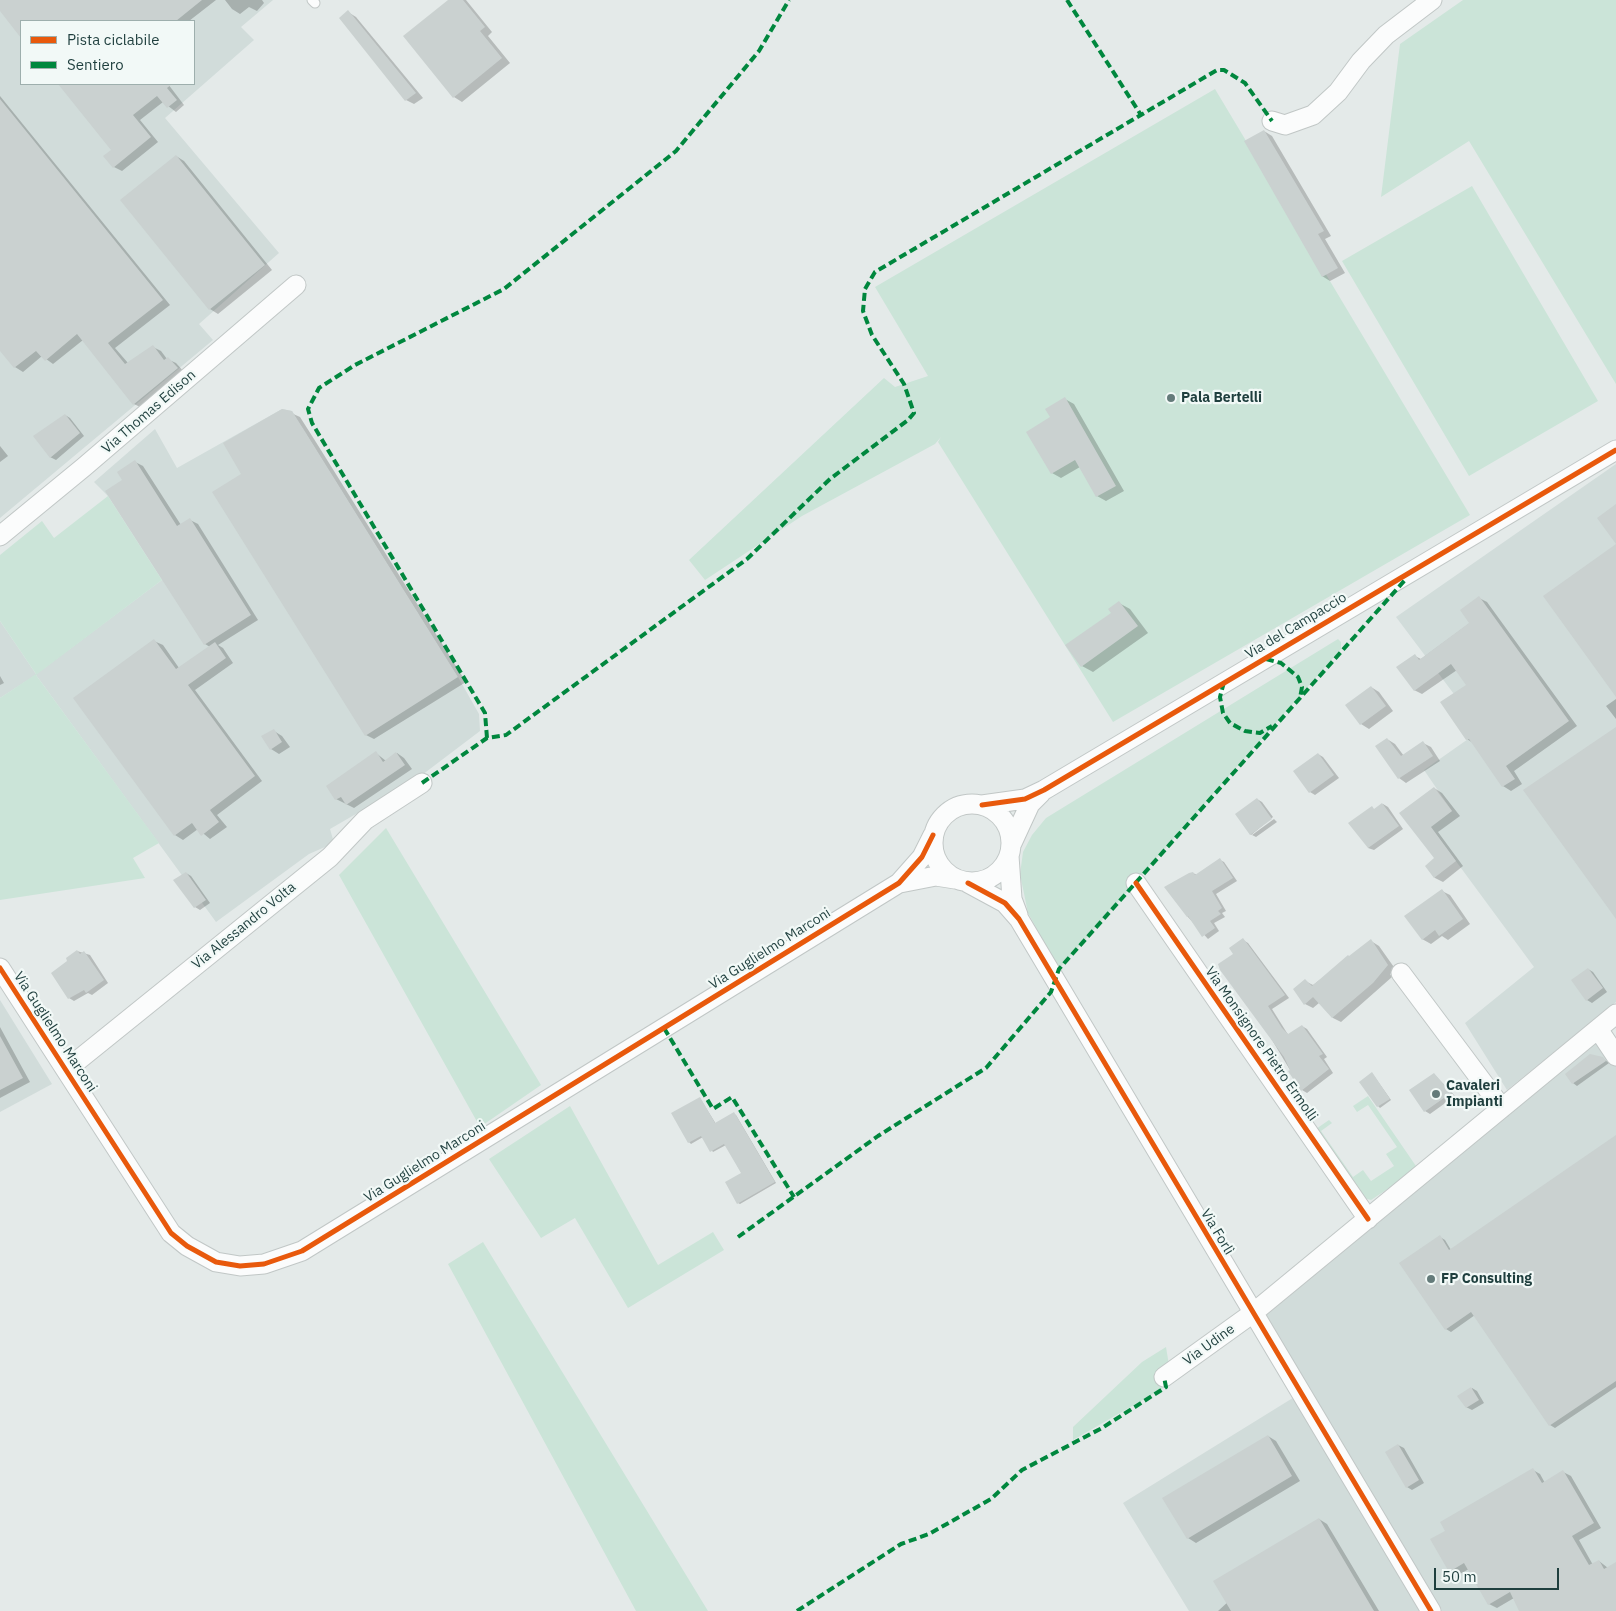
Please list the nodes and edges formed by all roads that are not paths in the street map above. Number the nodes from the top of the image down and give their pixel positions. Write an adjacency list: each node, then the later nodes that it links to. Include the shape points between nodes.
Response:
1 (1432, 0): 2 (street, via 1386,35 1338,92 1313,115 1285,125)
2 (1272, 121)
3 (296, 285): 5 (street, Via Thomas Edison)
4 (1616, 450): 7 (street, Via del Campaccio)
5 (0, 536)
6 (422, 783): 20 (street, Via Alessandro Volta, via 365,820 330,857)
7 (1044, 790): 8 (street, Via del Campaccio, via 1025,799); 10 (street, Via del Campaccio, via 1030,804)
8 (982, 805): 9 (street, via 969,804 951,810 938,823); 10 (street, via 1003,819 1009,830)
9 (933, 835): 11 (street, via 936,860 944,871); 13 (street, Via Guglielmo Marconi, via 922,857)
10 (1010, 849): 11 (street, via 1003,868 993,876 981,882); 14 (street, Via Forlì, via 1012,899)
11 (961, 881): 13 (street, Via Guglielmo Marconi, via 936,876); 14 (street, Via Forlì, via 1005,903)
12 (1136, 883): 22 (street, Via Monsignore Pietro Ermolli)
13 (899, 884): 20 (street, Via Guglielmo Marconi, via 302,1251 264,1264 240,1266 216,1262 171,1233)
14 (1019, 919): 23 (street, Via Forlì)
15 (0, 968): 20 (street, Via Guglielmo Marconi)
16 (1401, 973): 21 (street)
17 (1616, 1014): 18 (street, Via Udine)
18 (1598, 1029): 19 (street); 21 (street, Via Udine)
19 (1616, 1056)
20 (66, 1070)
21 (1502, 1108): 22 (street, Via Udine)
22 (1368, 1219): 23 (street, Via Udine)
23 (1253, 1313): 24 (street, Via Udine); 25 (street, Via Forlì)
24 (1164, 1377)
25 (1431, 1611)

